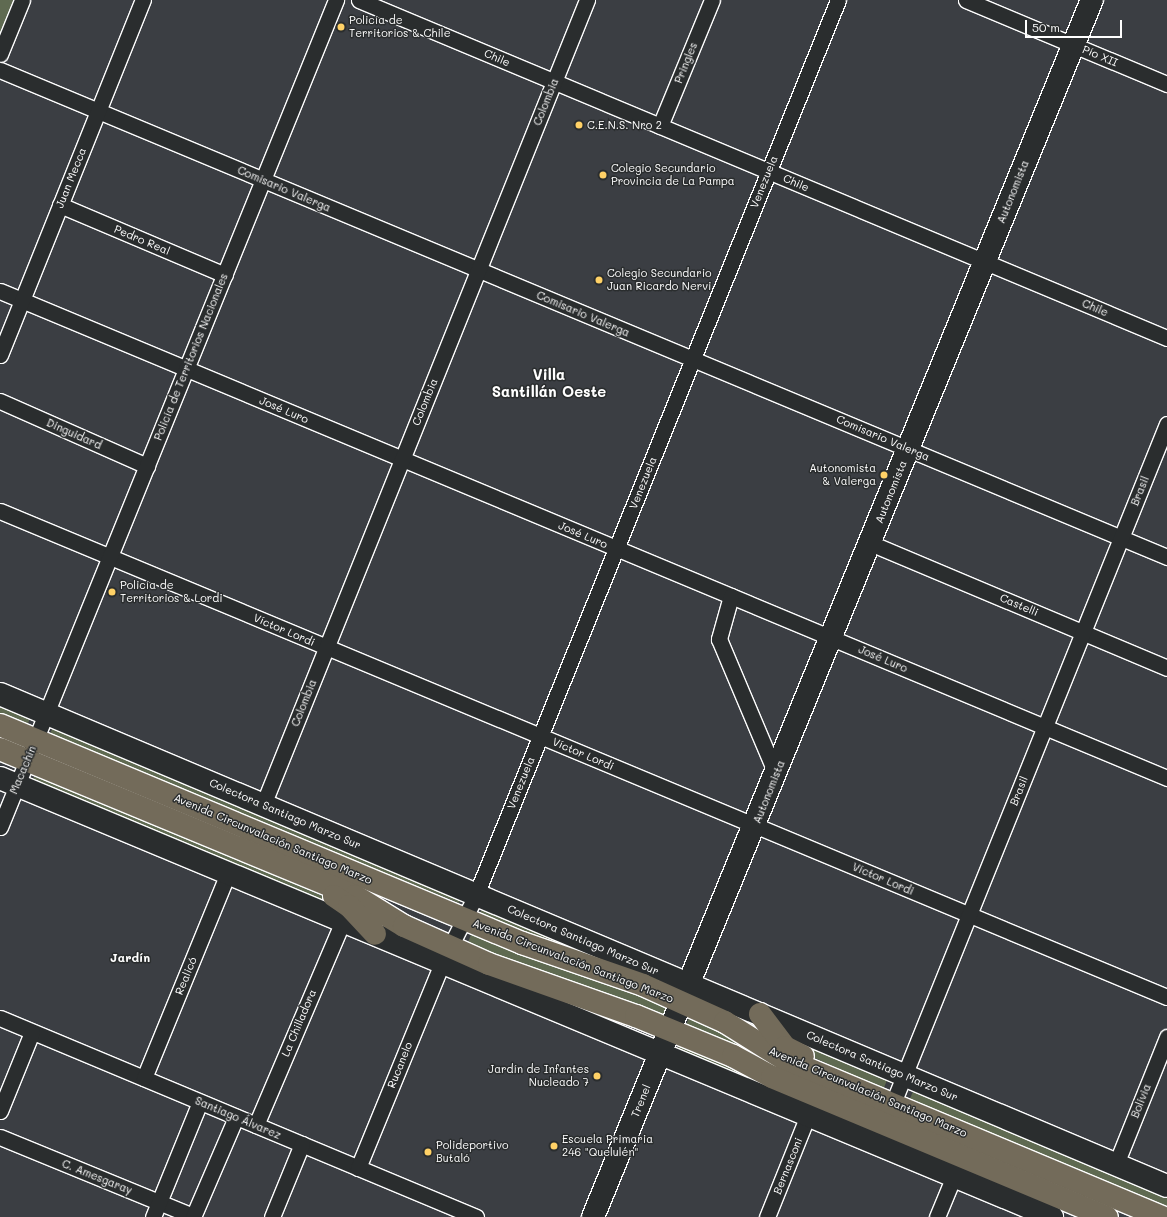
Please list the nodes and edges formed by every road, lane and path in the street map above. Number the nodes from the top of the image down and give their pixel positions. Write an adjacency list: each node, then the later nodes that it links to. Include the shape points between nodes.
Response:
1 (22, 0): 11 (street)
2 (143, 0): 15 (street, Juan Mecca)
3 (336, 0): 18 (street, Policía de Territorios Nacionales)
4 (359, 0): 13 (street, Chile)
5 (587, 0): 13 (street, Colombia)
6 (712, 0): 16 (street, Pringles)
7 (838, 0): 17 (street, Venezuela)
8 (966, 0): 10 (street, Pío XII)
9 (1092, 0): 10 (street, Autonomista)
10 (1073, 45): 14 (street, Pío XII); 20 (street, Autonomista)
11 (0, 54)
12 (0, 70): 15 (street, Comisario Valerga)
13 (554, 82): 16 (street, Chile); 21 (street, Colombia)
14 (1167, 84)
15 (98, 111): 18 (street, Comisario Valerga); 19 (street, Juan Mecca)
16 (660, 126): 17 (street, Chile)
17 (769, 171): 20 (street, Chile); 27 (street, Venezuela)
18 (263, 180): 21 (street, Comisario Valerga); 22 (street, Policía de Territorios Nacionales)
19 (60, 205): 22 (street, Pedro Real); 24 (street, Juan Mecca)
20 (985, 262): 25 (street, Chile); 31 (street, Autonomista)
21 (478, 270): 27 (street, Comisario Valerga); 32 (street, Colombia)
22 (225, 275): 28 (street, Policía de Territorios Nacionales)
23 (0, 291): 24 (street, José Luro)
24 (22, 300): 26 (street, Juan Mecca); 28 (street, José Luro)
25 (1167, 338)
26 (0, 355)
27 (693, 359): 31 (street, Comisario Valerga); 37 (street, Venezuela)
28 (186, 369): 32 (street, José Luro); 33 (street, Policía de Territorios Nacionales)
29 (0, 401): 33 (street, Dinguidard)
30 (1167, 424): 35 (street, Brasil)
31 (909, 449): 35 (street, Comisario Valerga); 36 (street, Autonomista)
32 (402, 459): 37 (street, José Luro); 43 (street, Colombia)
33 (147, 466): 38 (street, Policía de Territorios Nacionales)
34 (0, 511): 38 (street, Víctor Lordi)
35 (1121, 538): 39 (street, Comisario Valerga); 41 (street, Brasil)
36 (870, 543): 41 (street, Castelli); 42 (street, Autonomista)
37 (616, 548): 40 (street, José Luro); 49 (street, Venezuela)
38 (110, 557): 43 (street, Víctor Lordi); 46 (street, Policía de Territorios Nacionales)
39 (1167, 557)
40 (731, 596): 42 (street, José Luro); 53 (street, via 719,639)
41 (1083, 632): 44 (street, Castelli); 48 (street, Brasil)
42 (832, 638): 48 (street, José Luro); 53 (street, Autonomista)
43 (326, 647): 49 (street, Víctor Lordi); 56 (street, Colombia)
44 (1167, 668)
45 (0, 694): 46 (street, Colectora Santiago Marzo Sur)
46 (47, 714): 50 (street, Macachín); 56 (street, Colectora Santiago Marzo Sur)
47 (0, 725): 50 (main road, Avenida Circunvalación Santiago Marzo)
48 (1045, 727): 54 (street, José Luro); 62 (street, Brasil)
49 (540, 736): 57 (street, Víctor Lordi); 61 (street, Venezuela)
50 (36, 740): 52 (street, Macachín); 63 (main road, Avenida Circunvalación Santiago Marzo)
51 (0, 749): 52 (main road, Avenida Circunvalación Santiago Marzo)
52 (28, 760): 55 (street, Macachín); 59 (main road, Avenida Circunvalación Santiago Marzo)
53 (776, 774): 57 (street, Autonomista)
54 (1167, 778)
55 (8, 781): 58 (street, Macachín); 60 (street)
56 (263, 805): 61 (street, Colectora Santiago Marzo Sur)
57 (755, 826): 62 (street, Víctor Lordi); 67 (street, Autonomista)
58 (0, 827)
59 (264, 858): 65 (main road, via 286,874 342,900); 66 (main road, Avenida Circunvalación Santiago Marzo, via 355,896)
60 (228, 873): 64 (street); 76 (street, Realicó)
61 (476, 895): 63 (street, Venezuela); 67 (street, Colectora Santiago Marzo Sur)
62 (969, 915): 68 (street, Víctor Lordi); 75 (street, Brasil)
63 (465, 918): 66 (street, Venezuela); 67 (main road, Avenida Circunvalación Santiago Marzo)
64 (343, 921): 65 (street); 83 (street, La Chilladora)
65 (375, 934): 66 (street)
66 (446, 955): 71 (main road, Avenida Circunvalación Santiago Marzo); 74 (street); 88 (street, Rucanelo)
67 (686, 994): 69 (street, Colectora Santiago Marzo Sur); 71 (street, Trenel); 77 (main road, Avenida Circunvalación Santiago Marzo, via 778,1056)
68 (1167, 997)
69 (760, 1014): 75 (street, Colectora Santiago Marzo Sur); 77 (main road, via 788,1049 849,1077)
70 (0, 1018): 72 (street, Santiago Álvarez)
71 (670, 1030): 74 (street, Trenel); 82 (main road, Avenida Circunvalación Santiago Marzo)
72 (32, 1032): 76 (street, Santiago Álvarez); 79 (street)
73 (1167, 1037): 87 (street, Bolivia)
74 (660, 1054): 80 (street); 96 (street, Trenel)
75 (904, 1075): 77 (street, Brasil); 87 (street, Colectora Santiago Marzo Sur)
76 (144, 1078): 78 (street, Santiago Álvarez)
77 (883, 1100): 82 (street, Brasil); 101 (main road, Avenida Circunvalación Santiago Marzo)
78 (200, 1102): 81 (street, Santiago Álvarez); 91 (street)
79 (0, 1111)
80 (808, 1115): 84 (street); 97 (street, Bernasconi)
81 (236, 1116): 83 (street, Santiago Álvarez); 93 (street)
82 (884, 1124): 84 (street, via 871,1132); 100 (main road, Avenida Circunvalación Santiago Marzo)
83 (256, 1125): 86 (street, Santiago Álvarez)
84 (850, 1132): 89 (street)
85 (0, 1137): 91 (street, C. Amesgaray)
86 (302, 1144): 88 (street, Santiago Álvarez); 94 (street)
87 (1116, 1164): 90 (street, Colectora Santiago Marzo Sur)
88 (358, 1168): 95 (street, Santiago Álvarez)
89 (954, 1176): 98 (street); 99 (street)
90 (1167, 1186)
91 (159, 1202): 92 (street); 93 (street, C. Amesgaray)
92 (153, 1217)
93 (193, 1217)
94 (272, 1217)
95 (476, 1217)
96 (593, 1217)
97 (767, 1217)
98 (937, 1217)
99 (1052, 1217)
100 (1107, 1217)
101 (1162, 1217)

